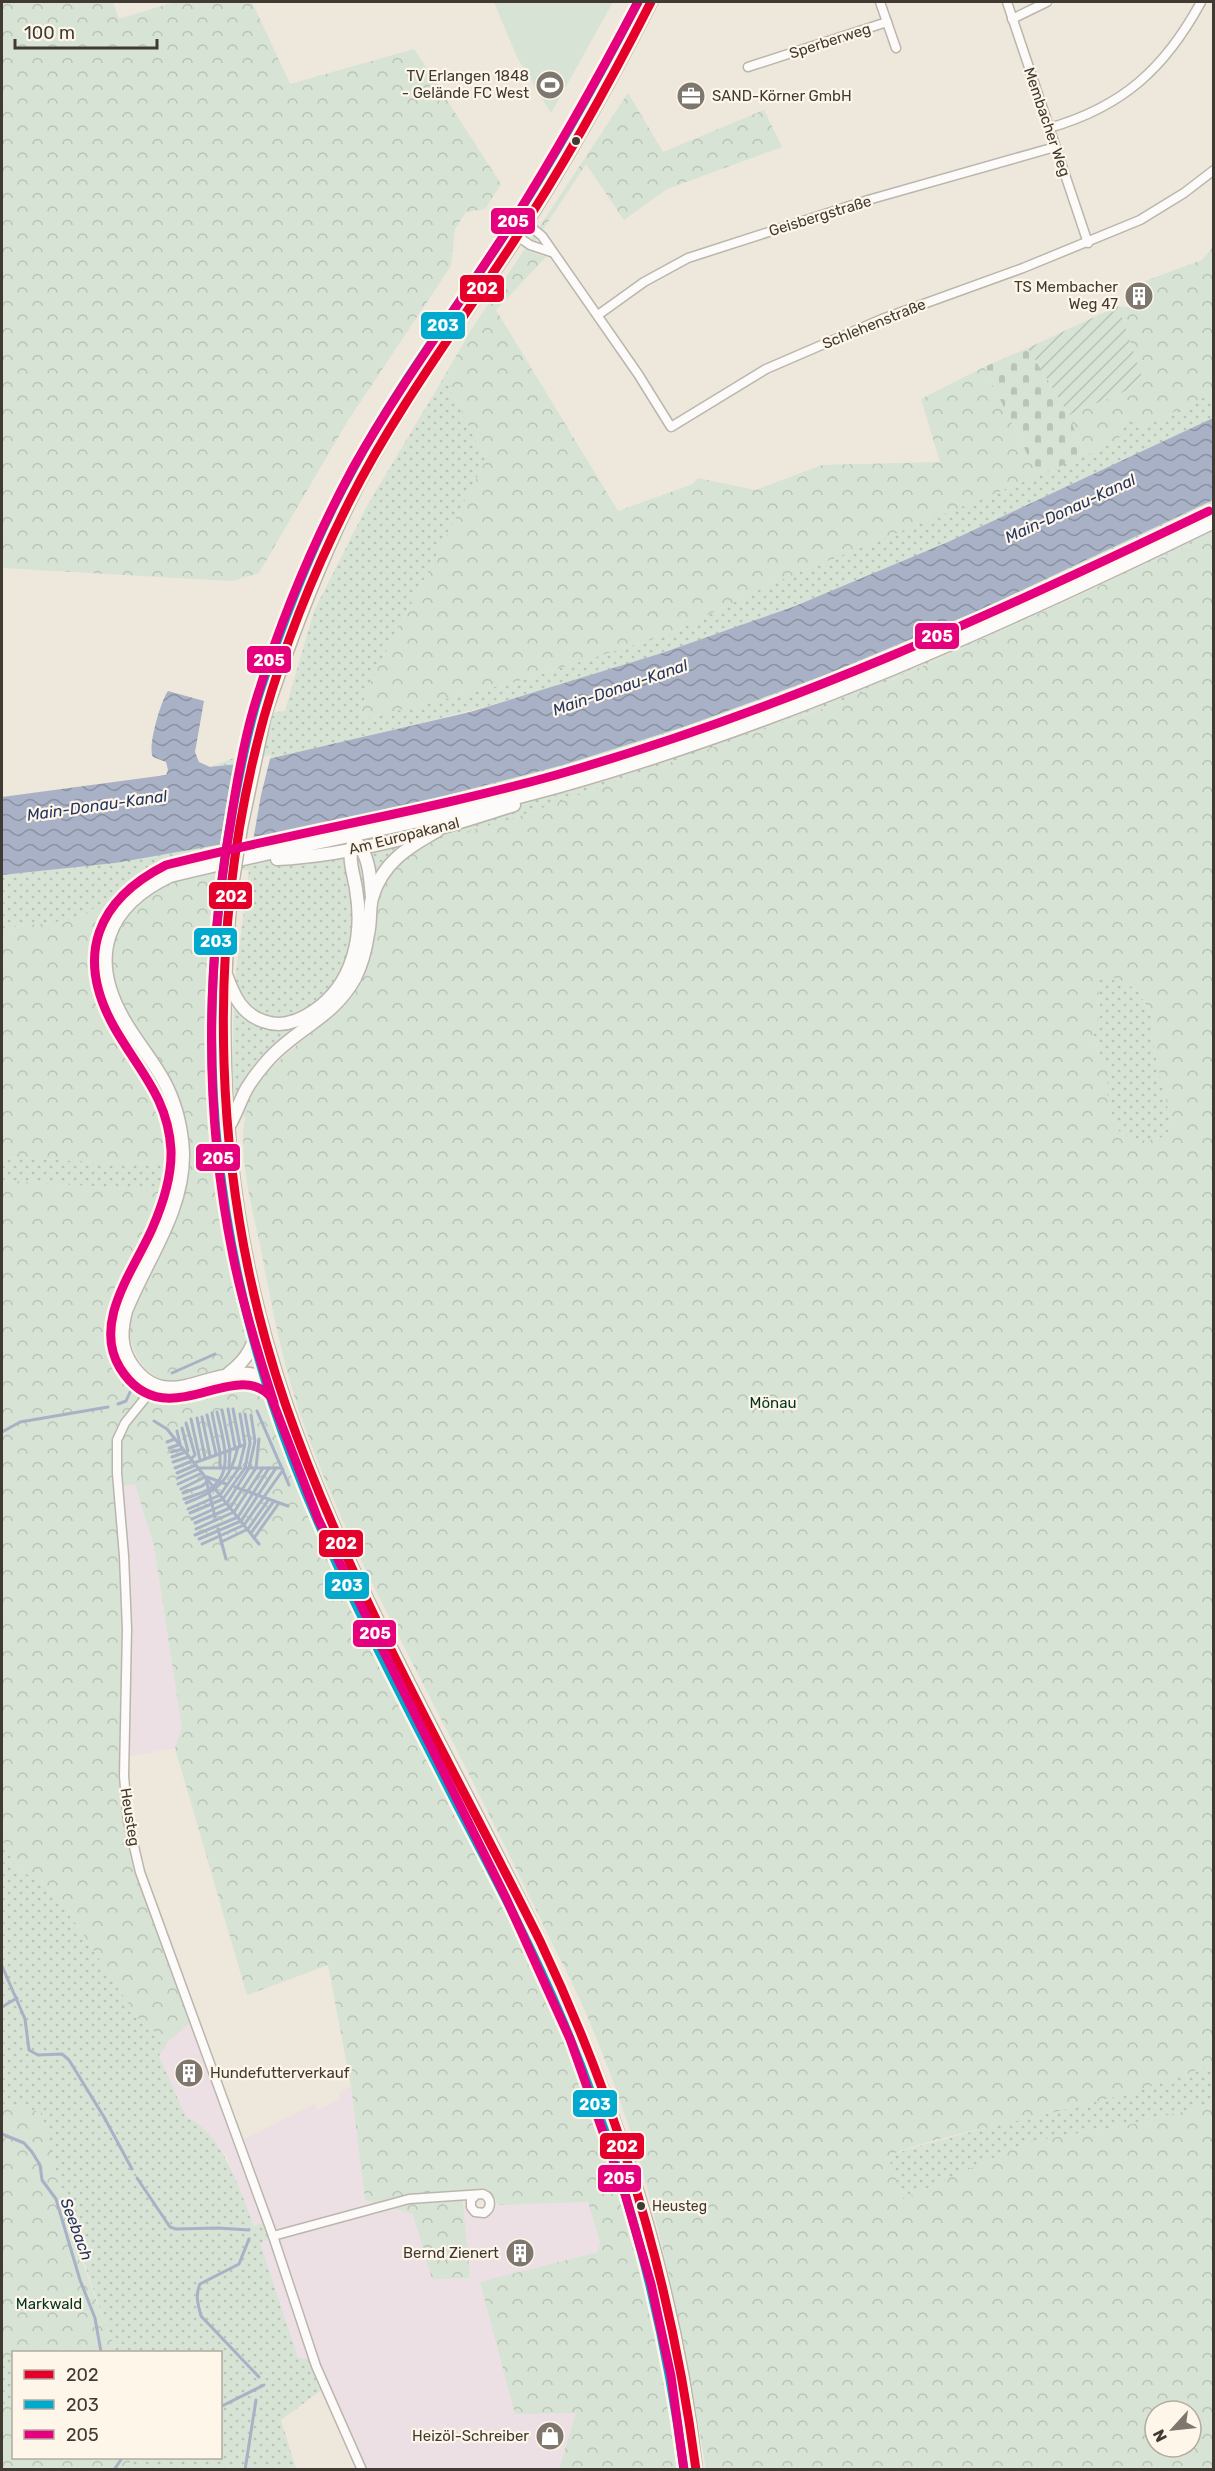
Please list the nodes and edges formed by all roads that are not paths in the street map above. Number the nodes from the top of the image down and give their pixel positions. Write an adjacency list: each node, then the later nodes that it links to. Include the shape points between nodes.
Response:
1 (651, 2): 13 (main road, via 585,126)
2 (880, 2): 7 (street)
3 (1007, 2): 6 (street, Membacher Weg)
4 (1047, 2): 6 (street)
5 (1201, 2): 10 (street, via 1168,54 1146,76 1093,112)
6 (1012, 19): 10 (street, Membacher Weg)
7 (887, 22): 8 (street, Sperberweg); 9 (street, Sperberweg)
8 (896, 48)
9 (747, 67)
10 (1049, 128): 11 (street, Membacher Weg)
11 (1055, 147): 15 (street, Membacher Weg); 17 (street, Geisbergstraße, via 868,200 688,258 644,282)
12 (1214, 170): 15 (street, Schlehenstraße, via 1140,220)
13 (526, 223): 14 (main road); 16 (street, via 542,236)
14 (517, 236): 16 (street); 23 (main road, bridge, via 389,430 347,507 295,626 265,714 241,828)
15 (1088, 243): 17 (street, Schlehenstraße, via 882,319 766,369 671,427)
16 (551, 252): 17 (street)
17 (598, 315)
18 (1214, 522): 19 (main road, Am Europakanal, via 952,645 835,693 670,752)
19 (559, 786): 20 (main road, Am Europakanal); 21 (main road, Am Europakanal)
20 (437, 831): 21 (main road, Am Europakanal); 22 (main road, via 402,851 383,874)
21 (354, 842): 22 (main road, via 369,870); 23 (main road, via 357,941 343,981 327,1002 298,1021 267,1023 253,1017 237,1000); 27 (main road, Am Europakanal, via 170,876 145,890 122,911 111,929 105,949 114,1000 166,1086 177,1113 182,1141 182,1173 175,1206 131,1299 122,1329 127,1357)
22 (372, 898): 24 (main road, via 368,935 355,977 337,1004 285,1044 260,1070)
23 (225, 970): 24 (main road, via 223,1065)
24 (227, 1129): 25 (main road, via 239,1217)
25 (259, 1316): 26 (main road, via 251,1349); 28 (main road)
26 (228, 1374): 27 (main road, via 178,1388); 28 (main road, via 258,1374)
27 (155, 1386): 30 (street, Heusteg, via 125,1423 117,1440 127,1629 124,1776 128,1821 140,1872)
28 (280, 1388): 32 (main road, via 310,1470 364,1591 574,2018 651,2233 680,2354)
29 (476, 2195): 30 (street, via 409,2199)
30 (273, 2236): 31 (street, Heusteg, via 316,2366)
31 (362, 2469)
32 (696, 2469)

